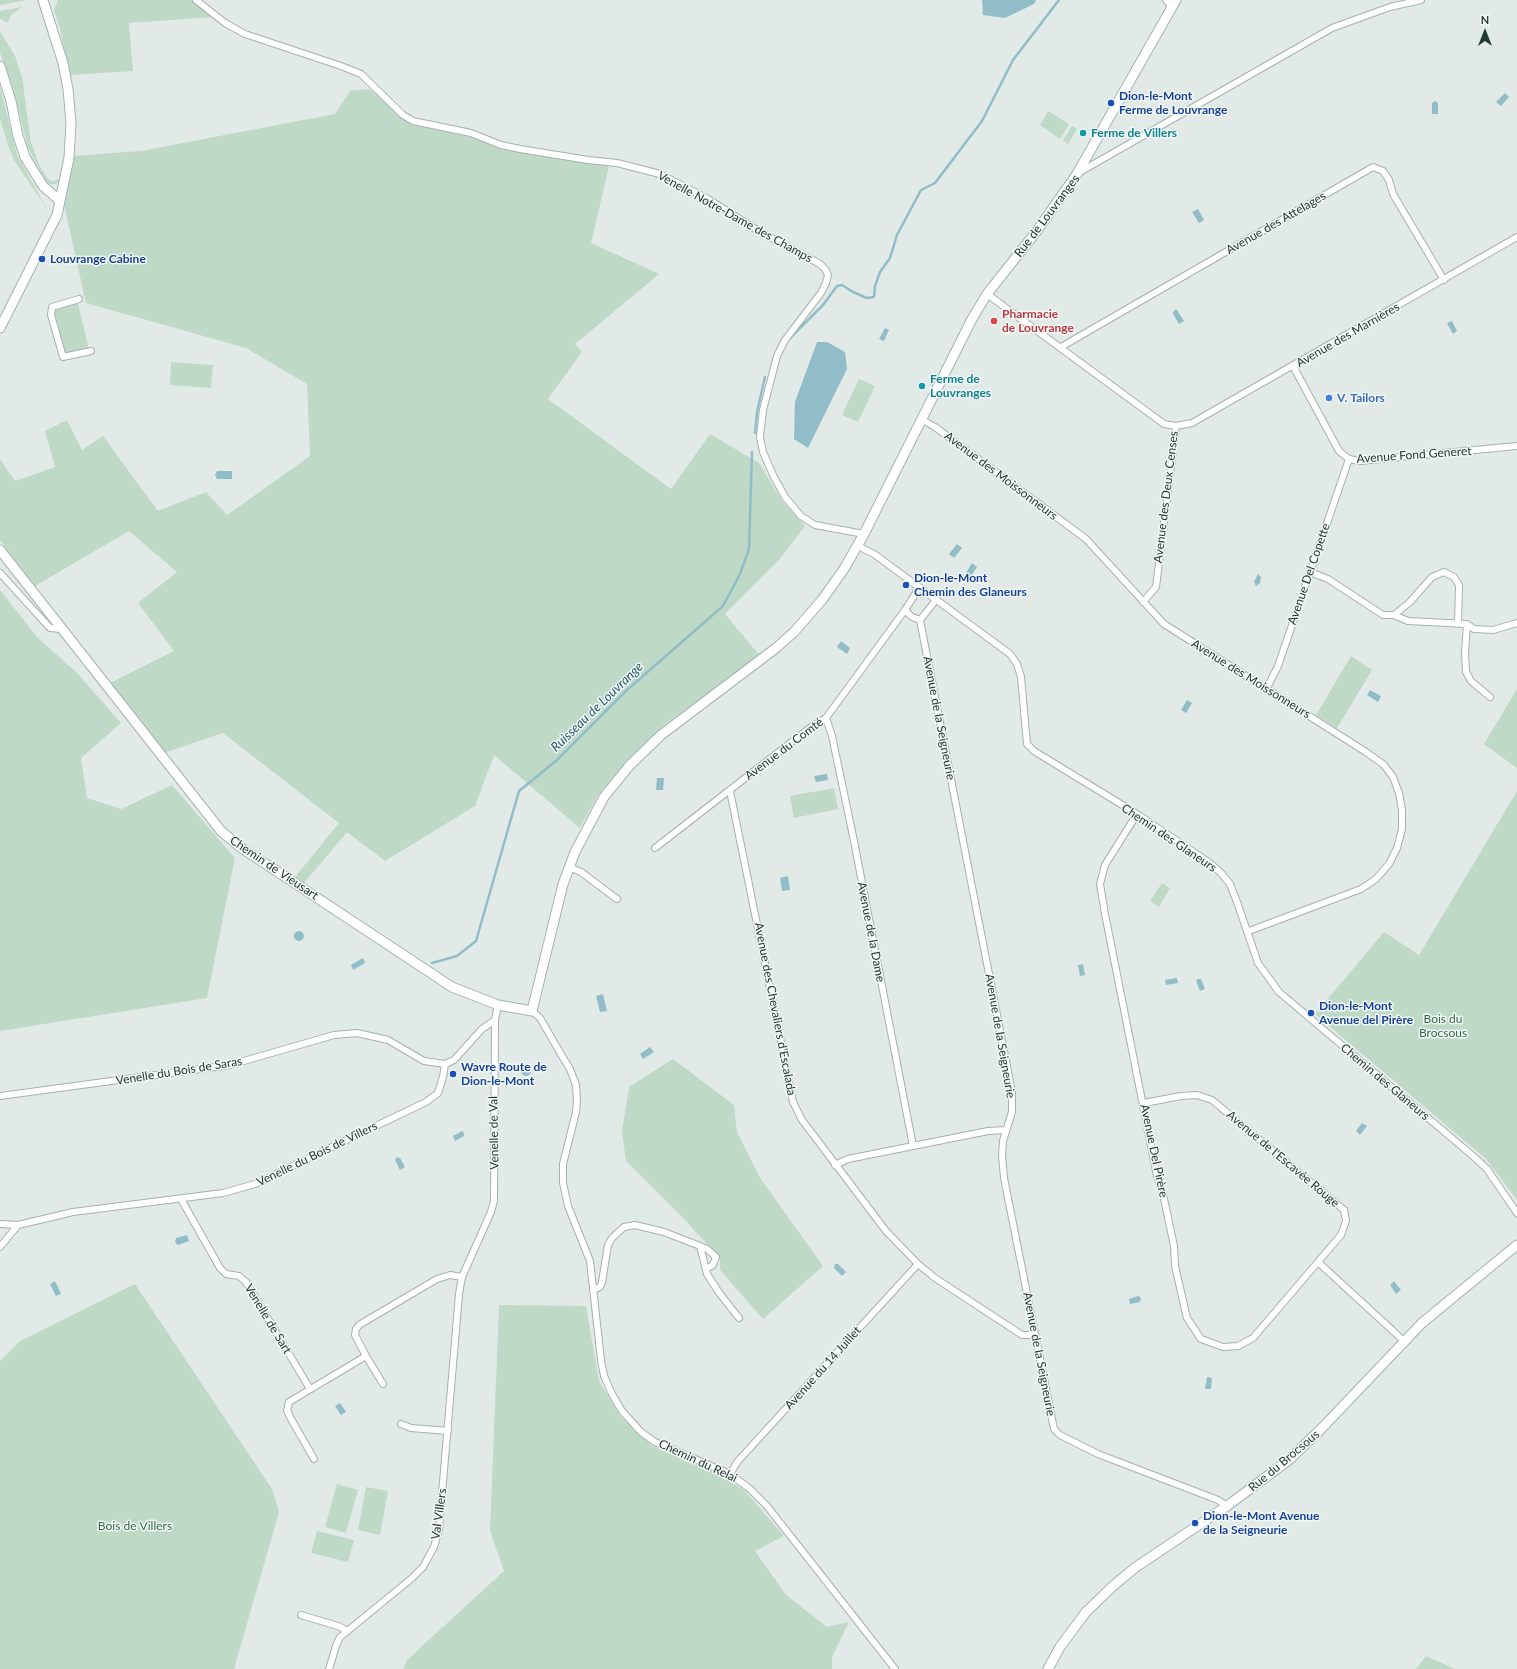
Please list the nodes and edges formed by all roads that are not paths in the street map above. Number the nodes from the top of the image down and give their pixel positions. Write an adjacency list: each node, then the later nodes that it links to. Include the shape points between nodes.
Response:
1 (43, 0): 7 (street, via 63,63 68,90 70,142)
2 (196, 0): 20 (street, Venelle Notre-Dame des Champs, via 225,23 245,34 361,74 403,115 413,121 471,133 514,148 617,163 660,174 820,264 828,275 826,283 785,340 777,356 763,410 760,437 773,476 785,497 801,516 816,525)
3 (1421, 0): 6 (street, Rue de Louvranges, via 1383,9 1332,28)
4 (1171, 2): 6 (street)
5 (0, 66): 7 (street, via 25,157 43,186)
6 (1077, 174): 10 (street, Rue de Louvranges)
7 (60, 201): 12 (street, via 57,215 42,248)
8 (1517, 237): 9 (street, Avenue des Marnières)
9 (1444, 280): 13 (street, Avenue des Attelages, via 1393,194 1389,180 1383,171 1373,167); 15 (street, Avenue des Marnières)
10 (987, 294): 13 (street, Avenue des Deux Censes); 16 (street, Rue de Louvranges)
11 (79, 299): 14 (street, via 52,307 51,316 63,357)
12 (0, 328)
13 (1061, 347): 17 (street, Avenue des Deux Censes, via 1164,424)
14 (91, 351)
15 (1293, 366): 17 (street, Avenue des Marnières, via 1192,423); 19 (street, Avenue Fond Generet, via 1339,451)
16 (921, 419): 20 (street, Rue de Louvranges); 27 (street, Avenue des Moissonneurs, via 1086,539)
17 (1176, 426): 27 (street, Avenue des Deux Censes, via 1156,587)
18 (1517, 446): 19 (street, Avenue Fond Generet, via 1360,461)
19 (1349, 459): 23 (street, Avenue Del Copette)
20 (864, 534): 21 (street, Rue de Louvranges)
21 (858, 546): 25 (street, Chemin des Glaneurs, via 874,554); 41 (street, Rue de Louvranges, via 822,600 794,632 752,668 661,735 630,765 604,797)
22 (0, 550): 34 (street, Chemin de Vieusart)
23 (1310, 572): 29 (street, via 1328,579 1383,616); 35 (street, Avenue Del Copette, via 1278,666)
24 (0, 573): 34 (street, Chemin de Vieusart, via 50,628)
25 (919, 588): 26 (street, Chemin des Glaneurs); 28 (street, Avenue du Comté)
26 (936, 600): 30 (street); 39 (street, Chemin des Glaneurs, via 1005,650 1018,664 1027,744 1034,751)
27 (1143, 602): 35 (street, Avenue des Moissonneurs, via 1164,624)
28 (905, 610): 30 (street); 37 (street, Avenue du Comté)
29 (1394, 615): 32 (street, via 1408,621); 32 (street, via 1403,609 1432,577 1444,572 1454,577 1460,586)
30 (920, 620): 50 (street, Avenue de la Seigneurie, via 1012,1092 1012,1112)
31 (1517, 623): 33 (street, via 1492,630 1474,629)
32 (1458, 624): 33 (street)
33 (1468, 624): 36 (street, via 1466,672 1471,681)
34 (61, 629): 44 (street, Chemin de Vieusart, via 221,831 240,847 439,979 466,994)
35 (1267, 688): 43 (street, Avenue des Moissonneurs, via 1384,765 1393,777 1399,792 1402,829 1389,864 1376,879 1361,889)
36 (1490, 697)
37 (826, 718): 38 (street, Avenue du Comté); 51 (street, Avenue de la Dame, via 852,834)
38 (730, 791): 40 (street, Avenue du Comté); 52 (street, Avenue des Chevaliers d'Escalada, via 794,1102 802,1120)
39 (1137, 814): 43 (street, Chemin des Glaneurs, via 1221,873 1230,884); 49 (street, Avenue Del Pirère, via 1105,865 1100,884)
40 (655, 848)
41 (569, 867): 42 (street, via 581,872); 45 (street, Rue de Louvranges)
42 (617, 899)
43 (1248, 931): 55 (street, Chemin des Glaneurs, via 1258,963 1279,992 1487,1169)
44 (498, 1005): 45 (street, Chemin de Vieusart); 46 (street, Venelle de Val)
45 (532, 1011): 65 (street, Chemin du Relai, via 540,1018 566,1062 576,1085 576,1112 562,1164 562,1183 568,1206 590,1261)
46 (494, 1020): 47 (street, via 482,1029 454,1060); 53 (street, Venelle de Val)
47 (445, 1064): 48 (street, Venelle du Bois de Saras, via 424,1061 388,1040 357,1032 334,1034 230,1066); 54 (street, Venelle du Bois de Villers, via 438,1093 426,1102 255,1184 223,1193)
48 (0, 1096)
49 (1144, 1103): 61 (street, Avenue de l'Escavée Rouge, via 1197,1095 1212,1100 1335,1201 1344,1210 1346,1221 1341,1235); 61 (street, Avenue Del Pirère, via 1157,1176 1174,1246 1175,1266 1186,1318 1201,1340 1223,1347 1238,1346 1253,1338)
50 (1006, 1130): 51 (street, via 988,1131); 67 (street, Avenue de la Seigneurie, via 1002,1155 1004,1178)
51 (913, 1146): 52 (street, via 848,1159)
52 (835, 1165): 62 (street, Avenue des Chevaliers d'Escalada, via 886,1231)
53 (495, 1190): 64 (street, Val Villers, via 491,1212)
54 (181, 1199): 57 (street, Venelle du Bois de Villers, via 73,1212); 71 (street, Venelle de Sart, via 220,1268 226,1274 238,1276 246,1282)
55 (1517, 1213)
56 (0, 1224): 57 (street, Venelle du Bois de Villers)
57 (18, 1225): 60 (street)
58 (1517, 1245): 68 (street, Rue du Brocsous, via 1422,1323)
59 (700, 1246): 63 (street); 63 (street, via 716,1257 713,1265); 65 (street, via 644,1226 630,1225 612,1238 608,1245 602,1282 600,1287)
60 (0, 1247)
61 (1318, 1263): 68 (street)
62 (918, 1264): 67 (street, Avenue des Chevaliers d'Escalada, via 1022,1335); 75 (street, Avenue du 14 Juillet, via 738,1461)
63 (706, 1269): 66 (street, via 720,1294)
64 (462, 1277): 69 (street, via 450,1275 437,1279 359,1325 355,1335); 73 (street, Val Villers)
65 (593, 1290): 75 (street, Chemin du Relai, via 604,1376 622,1411 641,1432 655,1442)
66 (739, 1318)
67 (1035, 1335): 76 (street, Avenue de la Seigneurie, via 1052,1422 1057,1432 1098,1454 1218,1500)
68 (1404, 1341): 76 (street, Rue du Brocsous, via 1318,1433 1289,1460)
69 (366, 1356): 70 (street); 71 (street)
70 (383, 1384)
71 (310, 1389): 74 (street, via 289,1402 287,1410)
72 (402, 1424): 73 (street, via 410,1428)
73 (448, 1431): 78 (street, Val Villers, via 439,1530 430,1557 411,1580)
74 (314, 1459)
75 (730, 1474): 80 (street, Chemin du Relai, via 767,1506)
76 (1227, 1506): 81 (street, Rue du Brocsous, via 1136,1567 1114,1585 1086,1612 1060,1647)
77 (301, 1615): 78 (street)
78 (348, 1631): 79 (street, Val Villers, via 340,1637)
79 (329, 1669)
80 (895, 1669)
81 (1048, 1669)

